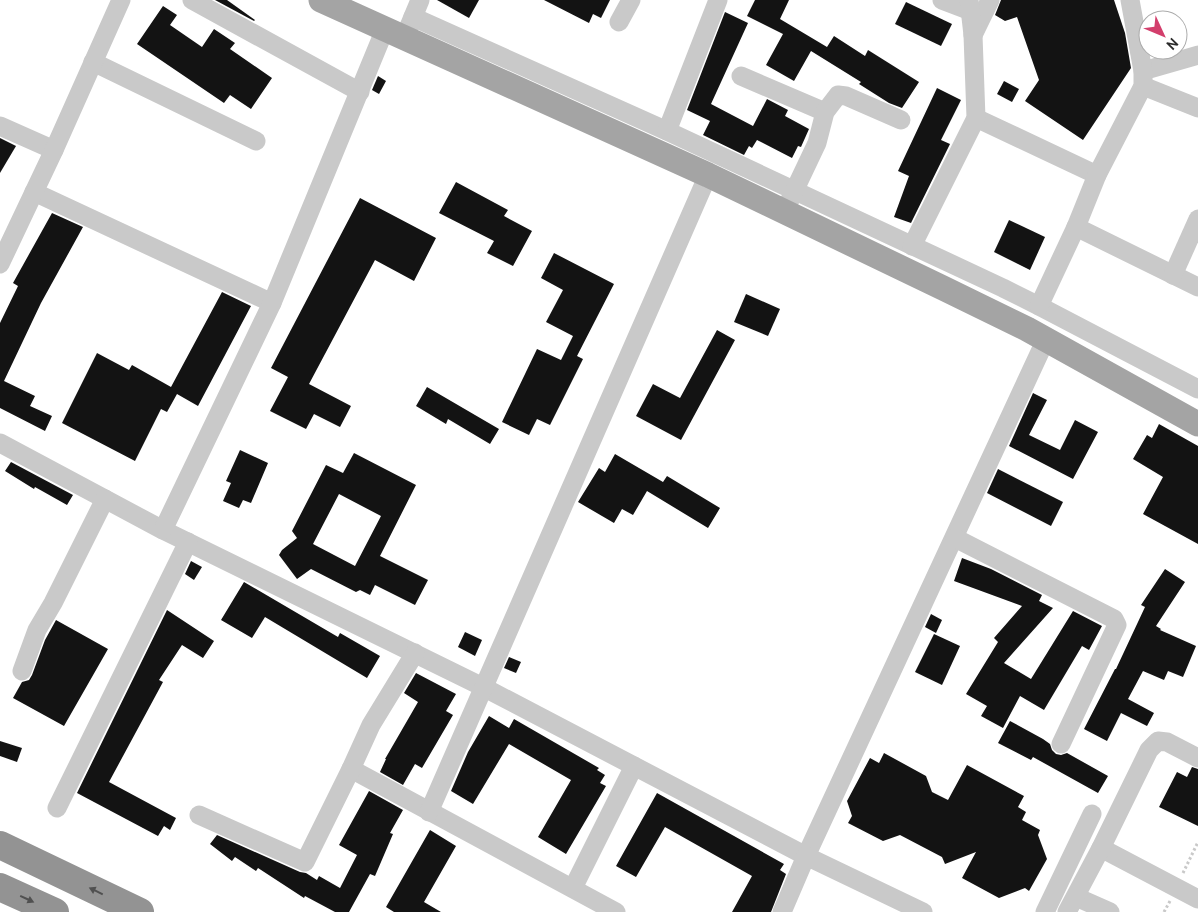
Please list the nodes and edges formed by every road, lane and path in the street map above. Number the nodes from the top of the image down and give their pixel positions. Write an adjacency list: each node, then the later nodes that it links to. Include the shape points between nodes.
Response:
1 (121, 0): 14 (street)
2 (192, 0): 17 (street)
3 (321, 0): 10 (main road)
4 (631, 0): 11 (street)
5 (718, 0): 23 (street)
6 (942, 0): 9 (street)
7 (990, 0): 12 (street)
8 (1130, 0): 16 (street)
9 (970, 6): 12 (street)
10 (405, 21): 17 (street); 23 (street); 26 (main road)
11 (619, 22)
12 (973, 35): 20 (street)
13 (1198, 55): 16 (street)
14 (93, 62): 24 (street); 25 (street)
15 (741, 76): 19 (street)
16 (1143, 78): 18 (street); 27 (street)
17 (360, 92): 36 (street)
18 (1198, 108)
19 (825, 112): 21 (street, via 838,96 846,96); 29 (street, via 817,143)
20 (976, 118): 27 (street); 32 (street)
21 (901, 120)
22 (0, 126): 25 (street)
23 (666, 131): 29 (street)
24 (256, 141)
25 (54, 150): 28 (street)
26 (708, 175): 29 (main road); 48 (street)
27 (1097, 175): 31 (street)
28 (34, 192): 33 (street); 36 (street)
29 (789, 201): 32 (street); 38 (main road)
30 (1198, 219): 34 (street)
31 (1076, 227): 34 (street); 37 (street)
32 (912, 246): 37 (street)
33 (0, 264)
34 (1173, 275): 35 (street)
35 (1198, 287)
36 (272, 303): 43 (street)
37 (1039, 306): 39 (street)
38 (1046, 340): 40 (main road); 44 (street)
39 (1198, 389)
40 (1198, 424)
41 (0, 443): 42 (street)
42 (105, 499): 43 (street); 47 (street, via 54,603 37,630)
43 (163, 530): 45 (street)
44 (955, 538): 49 (street, via 1114,619 1117,625); 59 (street)
45 (188, 542): 46 (street); 53 (street)
46 (415, 653): 48 (street); 52 (street, via 371,725)
47 (22, 670)
48 (483, 687): 51 (street); 54 (street)
49 (1061, 744)
50 (1198, 758): 58 (street, via 1167,742 1158,741 1149,750)
51 (634, 766): 59 (street); 61 (street)
52 (351, 769): 54 (street); 56 (street, via 305,862)
53 (58, 808)
54 (429, 812): 61 (street)
55 (1092, 814): 69 (street)
56 (200, 816)
57 (0, 845): 65 (highway, one-way to 57)
58 (1101, 848): 62 (street); 63 (street)
59 (806, 856): 67 (street); 68 (street)
60 (0, 887): 64 (highway, one-way to 64)
61 (573, 888): 66 (street)
62 (1198, 899)
63 (1071, 904): 70 (street)
64 (55, 912)
65 (140, 912)
66 (616, 912)
67 (782, 912)
68 (923, 912)
69 (1046, 912)
70 (1110, 912)

